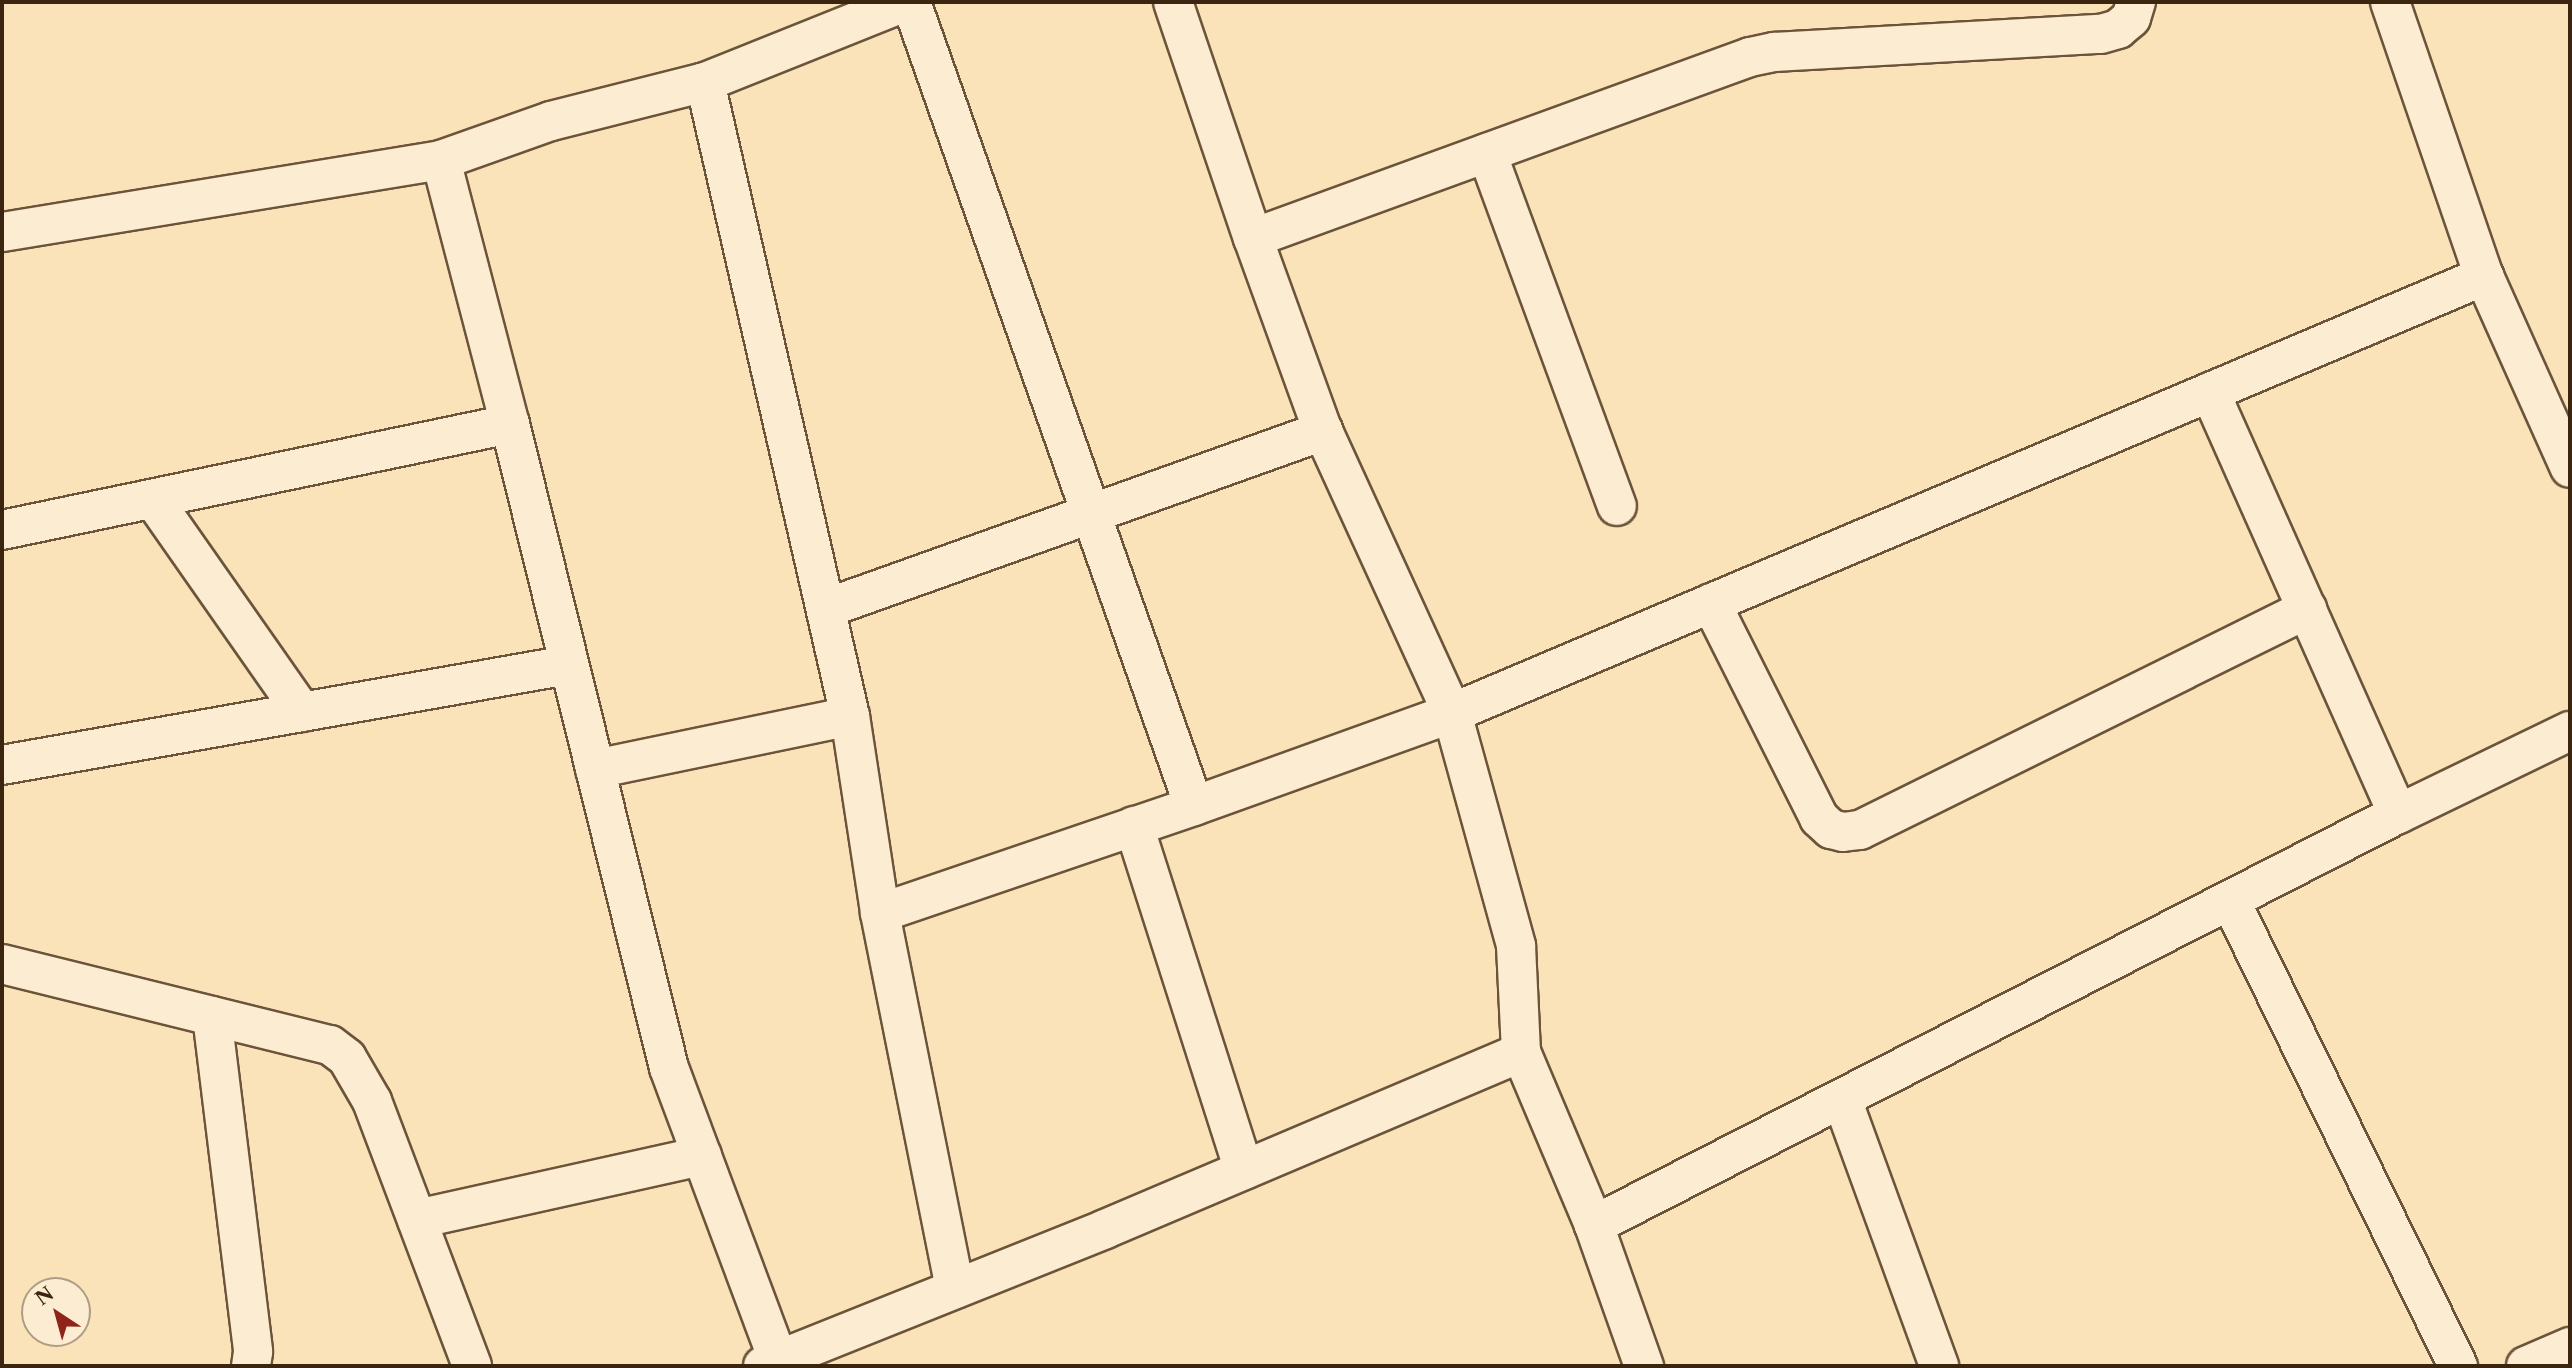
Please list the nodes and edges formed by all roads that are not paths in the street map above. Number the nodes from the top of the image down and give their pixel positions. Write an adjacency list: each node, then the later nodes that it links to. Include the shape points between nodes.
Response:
1 (905, 2): 6 (street)
2 (911, 2): 19 (street)
3 (1172, 2): 10 (street)
4 (2136, 2): 7 (street, via 2131,18 2119,29 2101,34 1750,57)
5 (2390, 2): 11 (street)
6 (705, 82): 8 (street, via 551,121); 22 (street)
7 (1487, 153): 10 (street); 18 (street)
8 (441, 160): 9 (street); 14 (street)
9 (2, 232)
10 (1253, 238): 15 (street)
11 (2484, 276): 12 (street); 13 (street)
12 (2210, 392): 21 (street); 23 (street)
13 (2560, 415): 16 (street)
14 (510, 424): 17 (street); 24 (street)
15 (1323, 431): 19 (street); 26 (street)
16 (2570, 468)
17 (153, 499): 20 (street); 25 (street)
18 (1617, 506)
19 (1092, 513): 22 (street); 31 (street)
20 (2, 530)
21 (1711, 603): 23 (street, via 1819,818 1830,829 1843,832 1860,830); 26 (street)
22 (827, 608): 27 (street)
23 (2307, 609): 32 (street)
24 (568, 665): 25 (street); 30 (street)
25 (302, 712): 29 (street)
26 (1452, 713): 31 (street); 38 (street, via 1516,946)
27 (850, 716): 30 (street); 35 (street)
28 (2570, 730): 32 (street)
29 (2, 765)
30 (595, 769): 40 (street, via 669,1068)
31 (1194, 806): 33 (street)
32 (2398, 814): 34 (street)
33 (1134, 826): 35 (street); 41 (street)
34 (2230, 900): 39 (street); 51 (street)
35 (880, 913): 44 (street)
36 (2, 964): 37 (street)
37 (212, 1016): 42 (street, via 330,1045 347,1058 372,1101); 47 (street, via 253,1352)
38 (1521, 1052): 41 (street); 43 (street)
39 (1842, 1099): 43 (street); 50 (street)
40 (702, 1156): 42 (street); 46 (street)
41 (1244, 1170): 44 (street)
42 (416, 1219): 48 (street)
43 (1594, 1225): 49 (street)
44 (955, 1289): 46 (street)
45 (2570, 1347): 52 (street)
46 (771, 1363)
47 (251, 1366)
48 (472, 1366)
49 (1644, 1366)
50 (1939, 1366)
51 (2458, 1366)
52 (2526, 1366)

